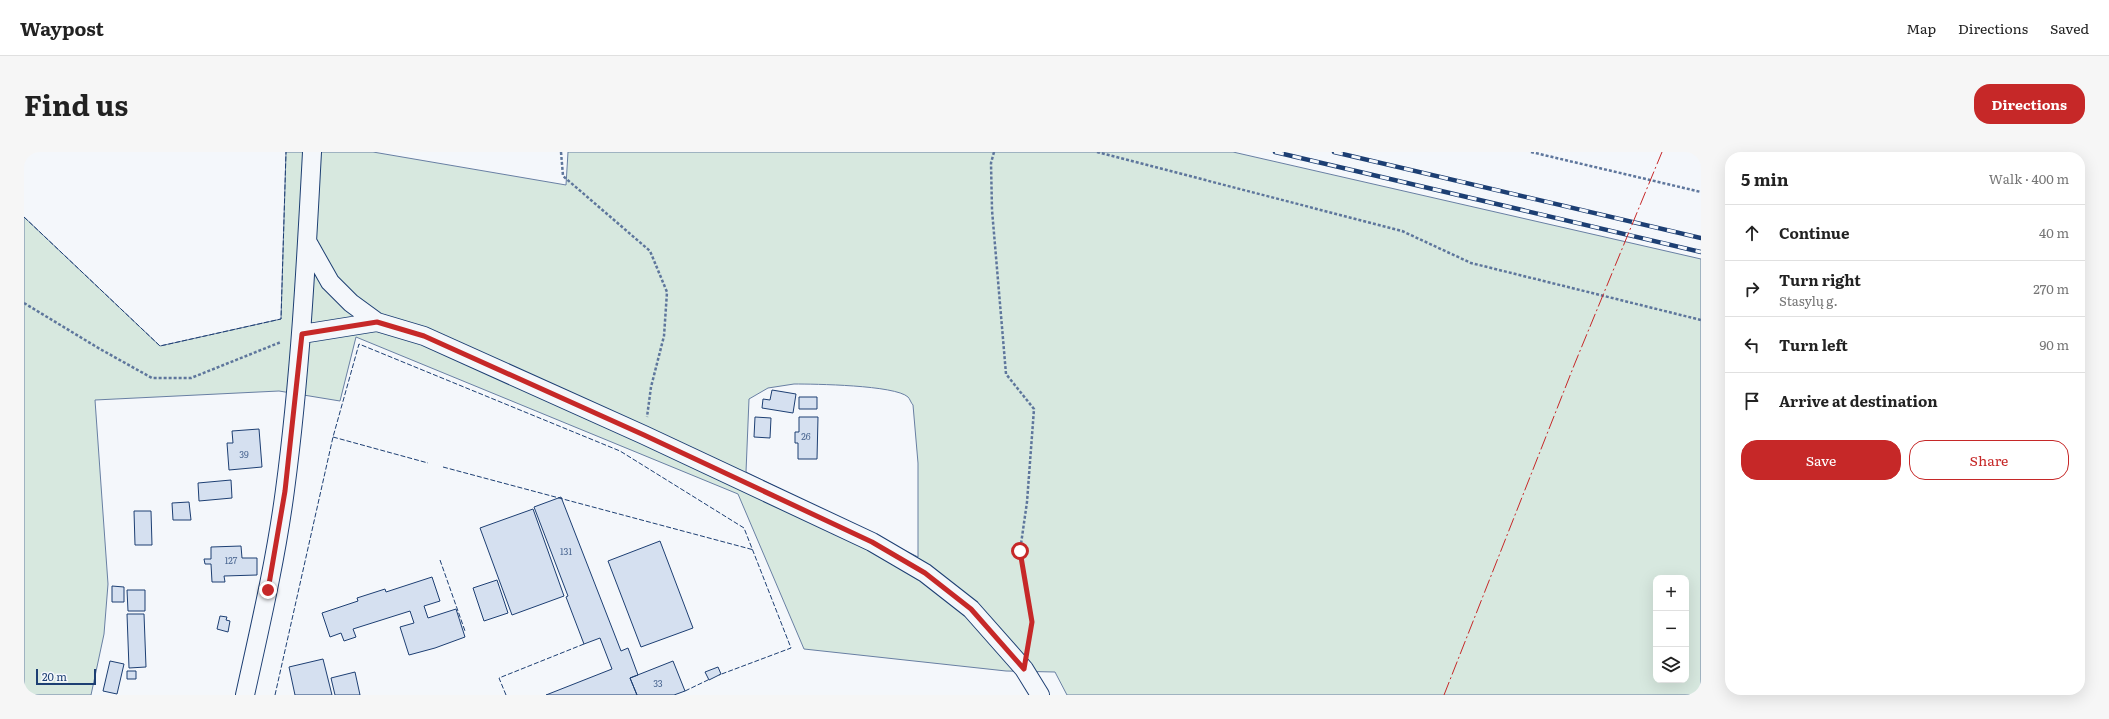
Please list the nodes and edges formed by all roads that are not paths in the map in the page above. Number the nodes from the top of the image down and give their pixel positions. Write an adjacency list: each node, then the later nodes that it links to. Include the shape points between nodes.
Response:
1 (312, 152): 2 (street)
2 (308, 243): 3 (street, via 330,282); 4 (street)
3 (377, 322): 4 (street); 6 (street, via 424,336 872,542 925,573 971,609 1024,669)
4 (302, 334): 5 (street, via 285,491 268,590)
5 (245, 695)
6 (1040, 695)

